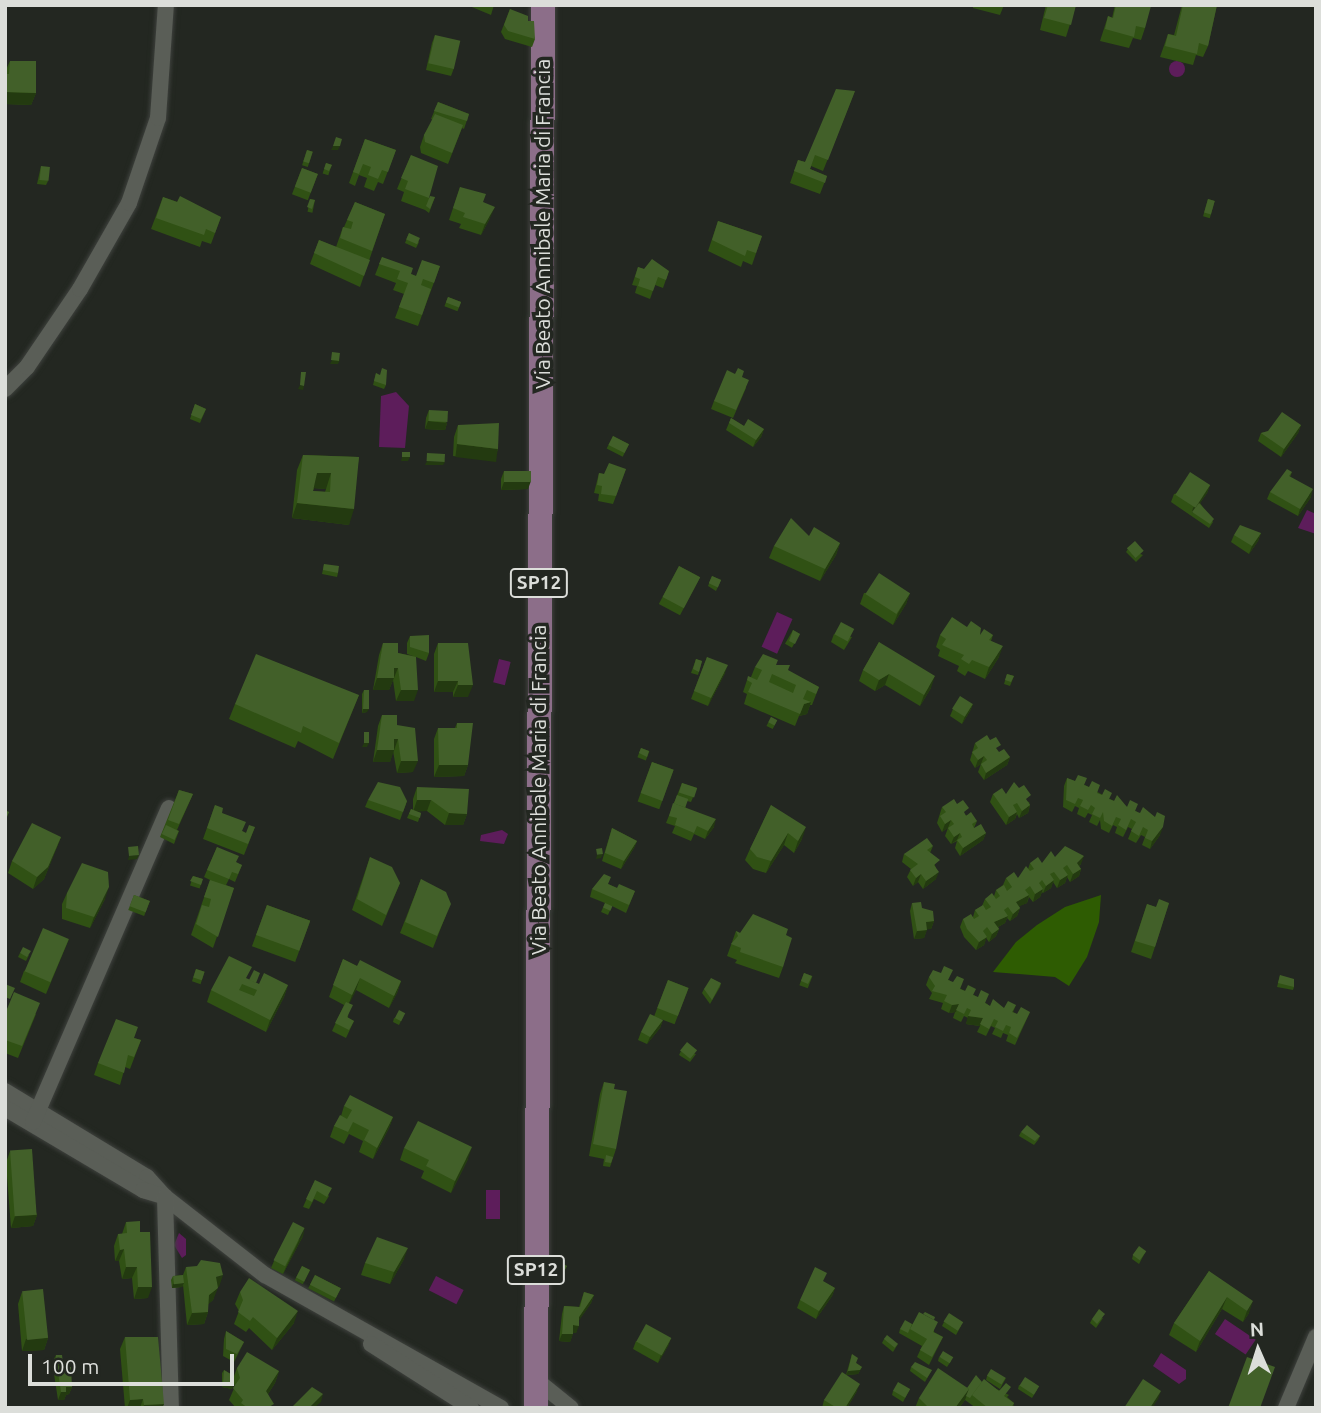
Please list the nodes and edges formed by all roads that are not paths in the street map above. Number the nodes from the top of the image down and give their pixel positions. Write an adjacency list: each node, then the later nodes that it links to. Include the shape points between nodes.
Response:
1 (166, 5): 3 (street, via 158,118 129,203 80,289 27,367)
2 (543, 5): 11 (main road, Via Beato Annibale Maria di Francia / SP12)
3 (5, 389)
4 (169, 808): 7 (street)
5 (5, 1091): 7 (street)
6 (5, 1108): 7 (street)
7 (35, 1115): 8 (street, via 147,1177)
8 (165, 1197): 9 (street, via 265,1275); 14 (street)
9 (319, 1304): 15 (street, via 351,1332); 16 (street)
10 (1316, 1337): 17 (street)
11 (536, 1379): 12 (main road, Via Beato Annibale Maria di Francia / SP12); 13 (street)
12 (536, 1406): 13 (street)
13 (570, 1407)
14 (171, 1408)
15 (471, 1408)
16 (501, 1408)
17 (1286, 1408)

